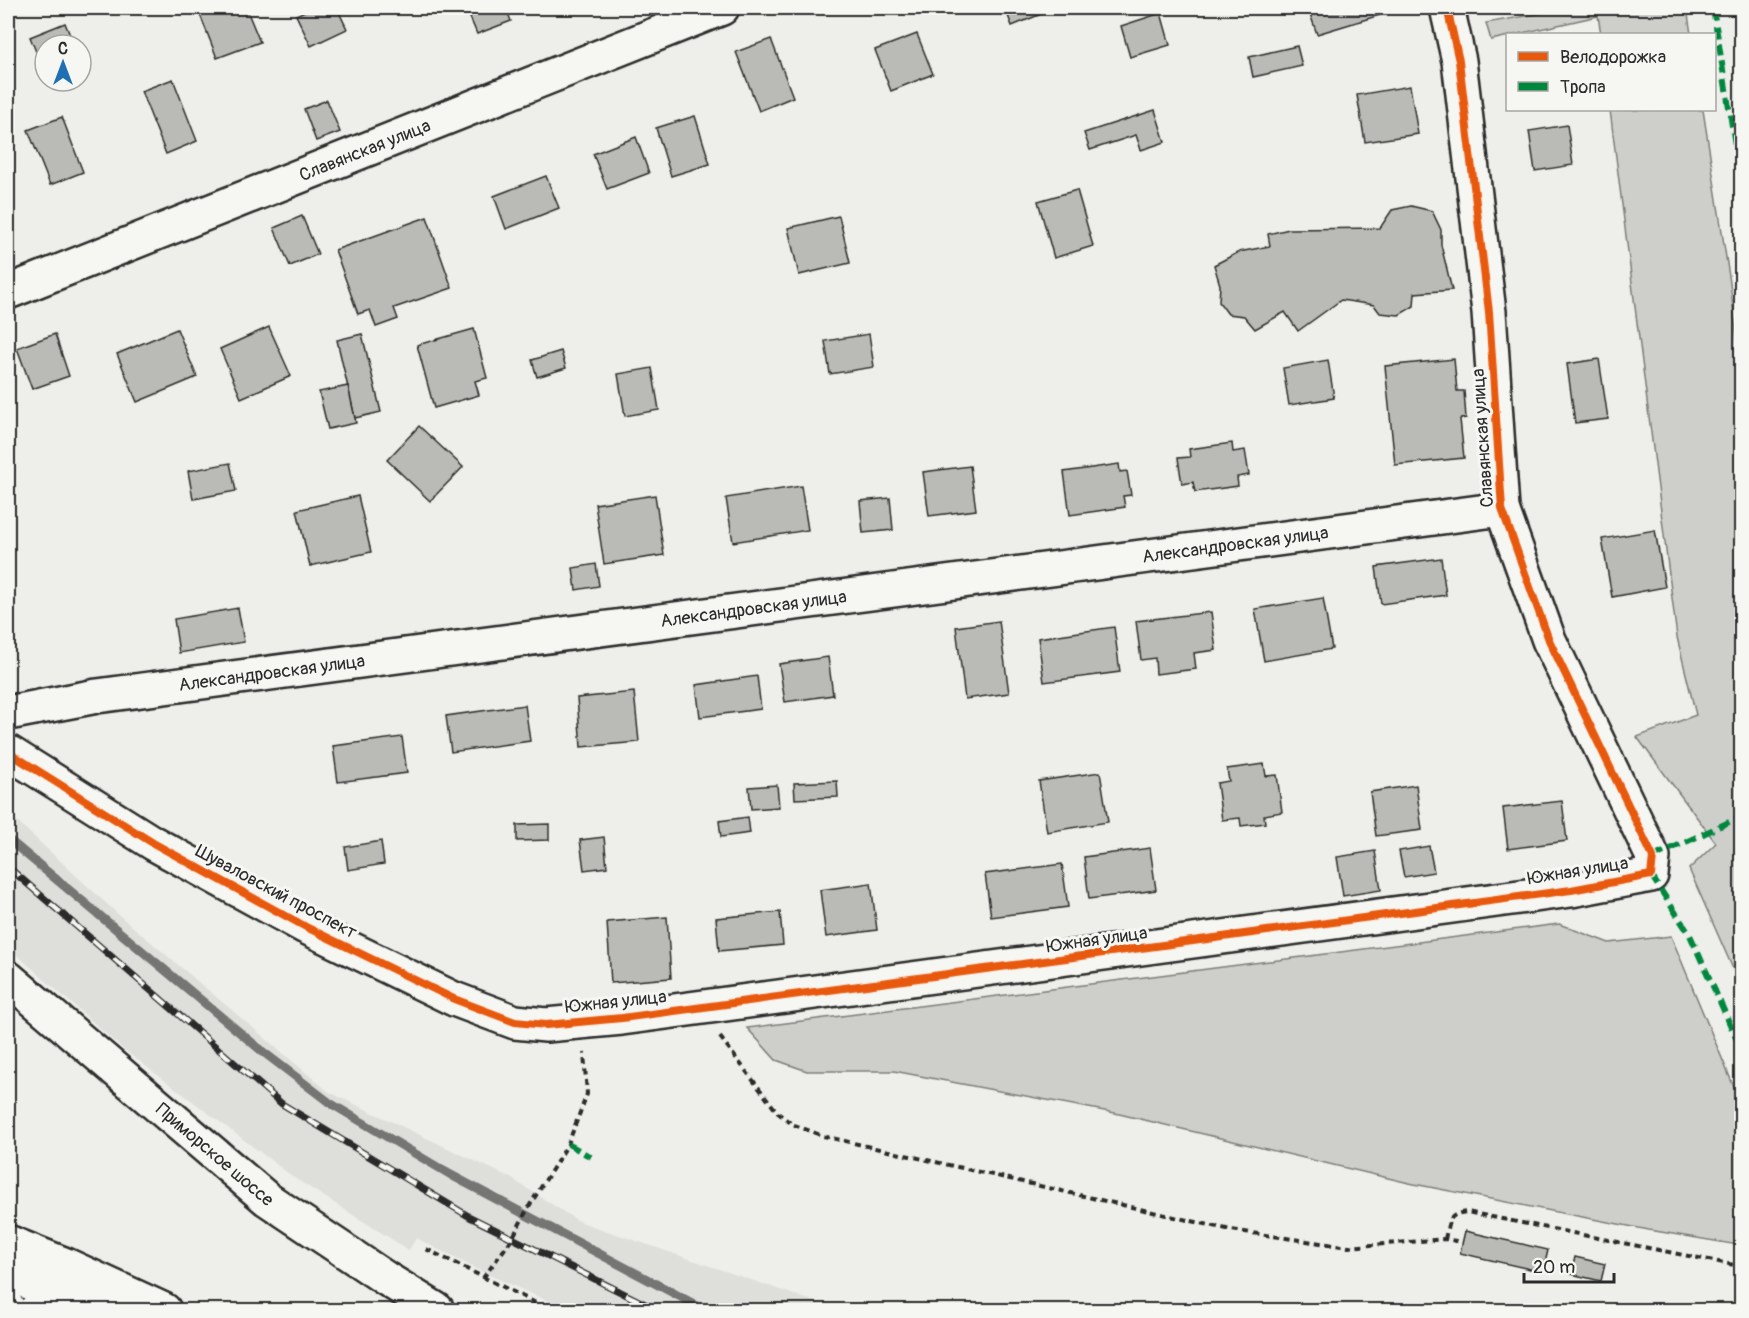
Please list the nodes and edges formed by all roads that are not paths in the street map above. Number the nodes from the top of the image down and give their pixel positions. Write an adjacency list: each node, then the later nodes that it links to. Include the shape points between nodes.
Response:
1 (722, 8): 3 (street, Славянская улица)
2 (1447, 8): 4 (street, Славянская улица, via 1459,62 1489,312)
3 (8, 292)
4 (1502, 509): 5 (street, Александровская улица, via 98,696); 7 (street, Славянская улица, via 1549,640 1653,857)
5 (8, 713)
6 (8, 752): 9 (street, Шуваловский проспект, via 153,843 306,927 454,999 515,1022)
7 (1651, 875): 9 (street, Южная улица, via 1571,890 698,1008)
8 (8, 978): 16 (street, Приморское шоссе, via 267,1199)
9 (546, 1024)
10 (8, 1242): 15 (street, via 66,1264)
11 (8, 1275): 12 (street)
12 (81, 1301): 13 (street, via 49,1303); 14 (street)
13 (36, 1311)
14 (132, 1311)
15 (164, 1311)
16 (437, 1311)

